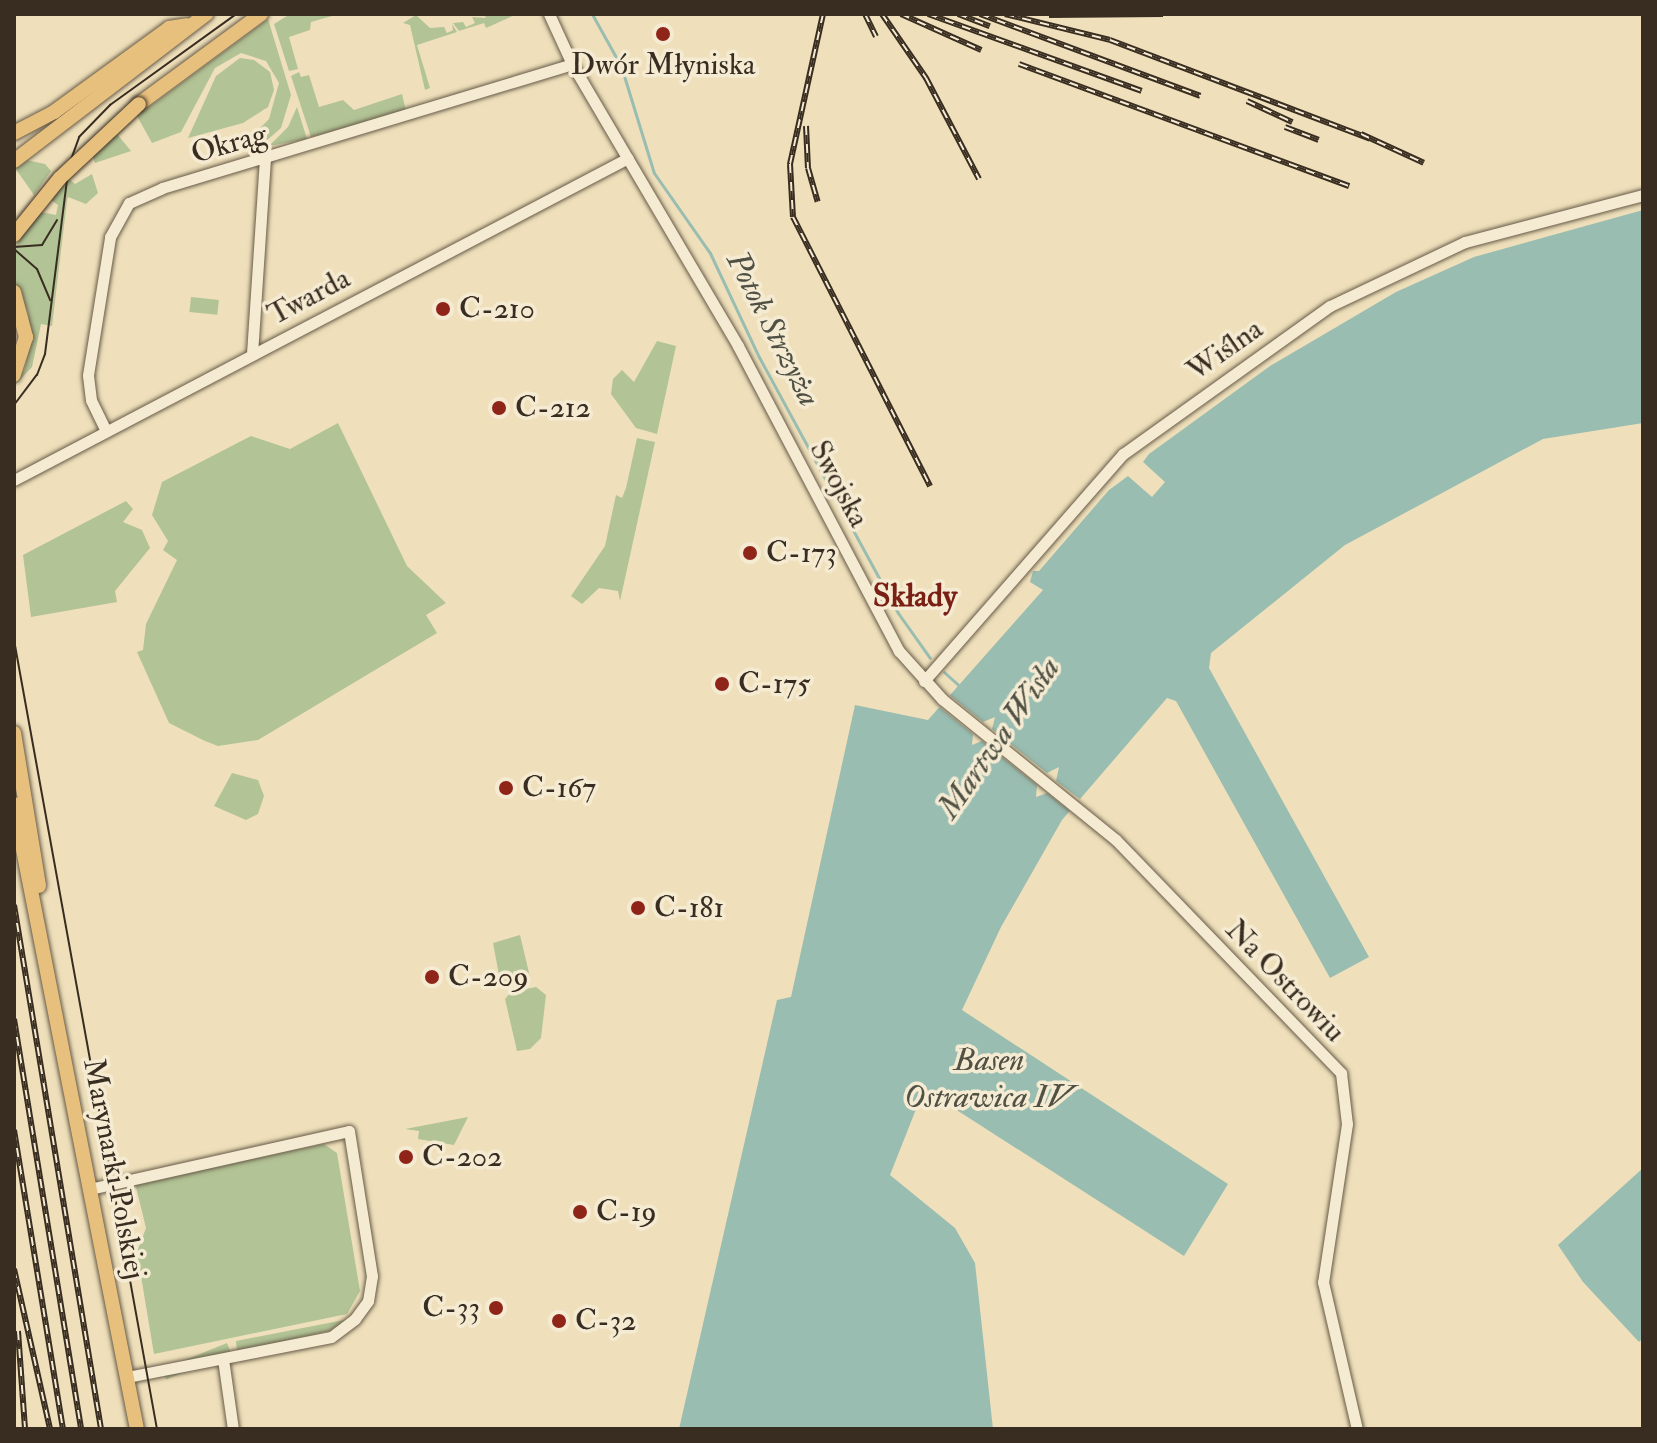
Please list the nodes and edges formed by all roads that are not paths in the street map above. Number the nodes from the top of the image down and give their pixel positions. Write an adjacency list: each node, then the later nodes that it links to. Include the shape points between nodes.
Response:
1 (206, 14): 4 (main road)
2 (261, 14): 11 (main road, bridge, via 139,104 60,178)
3 (549, 14): 5 (street, Swojska)
4 (192, 24): 6 (main road, via 169,28 54,112); 9 (main road)
5 (572, 64): 7 (street, Swojska); 8 (street, Okrąg)
6 (14, 133)
7 (628, 158): 13 (street, Twarda); 17 (street, Swojska, via 738,346 891,639)
8 (265, 159): 13 (street); 15 (street, Okrąg, via 129,203 110,237 90,361 91,400)
9 (14, 161)
10 (1643, 195): 17 (street, Wiślna, via 1465,242 1330,306 1123,454)
11 (14, 235)
12 (14, 292): 14 (main road, via 26,337)
13 (252, 354): 15 (street, Twarda)
14 (14, 375)
15 (106, 431): 16 (street, Twarda)
16 (14, 480)
17 (924, 681): 27 (street, Na Ostrowiu, via 1124,848 1341,1073 1347,1096 1344,1150 1323,1256 1323,1282)
18 (14, 733): 19 (main road, Marynarki Polskiej)
19 (17, 761): 21 (main road, Marynarki Polskiej, via 38,883)
20 (14, 804): 21 (main road, Marynarki Polskiej)
21 (38, 920): 22 (main road, Marynarki Polskiej)
22 (90, 1189): 23 (street, via 349,1131 372,1267 365,1307 331,1337); 24 (main road, Marynarki Polskiej)
23 (223, 1359): 24 (street); 26 (street)
24 (128, 1377): 25 (main road, Marynarki Polskiej)
25 (137, 1429)
26 (233, 1429)
27 (1357, 1429)

